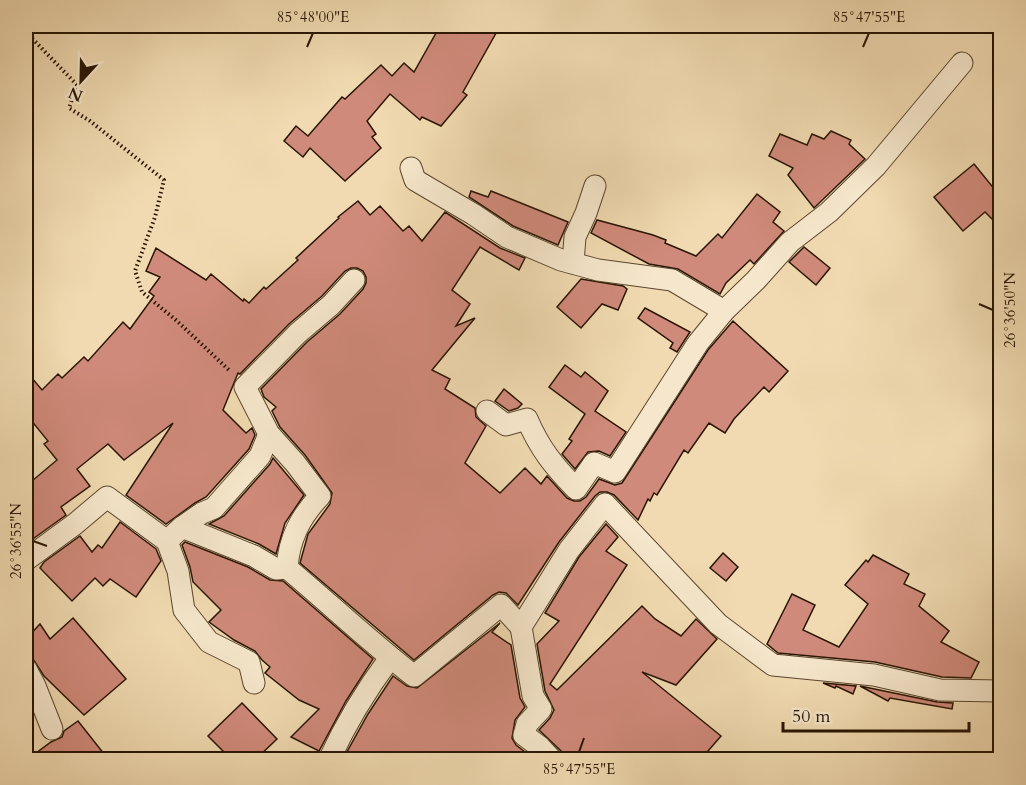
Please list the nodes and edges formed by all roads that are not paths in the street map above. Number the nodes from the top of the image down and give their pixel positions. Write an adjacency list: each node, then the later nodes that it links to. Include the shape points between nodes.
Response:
1 (962, 63): 6 (street, via 876,166 829,213 790,242)
2 (411, 168): 4 (street, via 415,180 507,237)
3 (595, 186): 4 (street, via 574,237)
4 (573, 263): 6 (street, via 672,280)
5 (354, 280): 8 (street, via 245,387)
6 (724, 311): 9 (street, via 698,343)
7 (488, 411): 9 (street, via 506,425 527,419 551,464 576,489 594,463)
8 (269, 434): 11 (street, via 260,456 214,508); 14 (street, via 320,496 304,513 289,548)
9 (615, 472): 10 (street, via 615,489)
10 (605, 504): 15 (street, via 569,550); 19 (street, via 718,624 773,665 874,675 940,690)
11 (182, 526): 12 (street); 14 (street, via 276,569)
12 (167, 541): 13 (street, via 107,497 75,524); 18 (street, via 178,571 184,610 209,642 249,662)
13 (28, 552)
14 (287, 568): 16 (street)
15 (520, 627): 16 (street, via 501,605 414,676); 22 (street, via 533,696 541,709 527,724 524,735)
16 (390, 658): 21 (street, via 370,684)
17 (26, 669): 20 (street)
18 (254, 683)
19 (1000, 691)
20 (52, 729)
21 (329, 759)
22 (552, 759)

